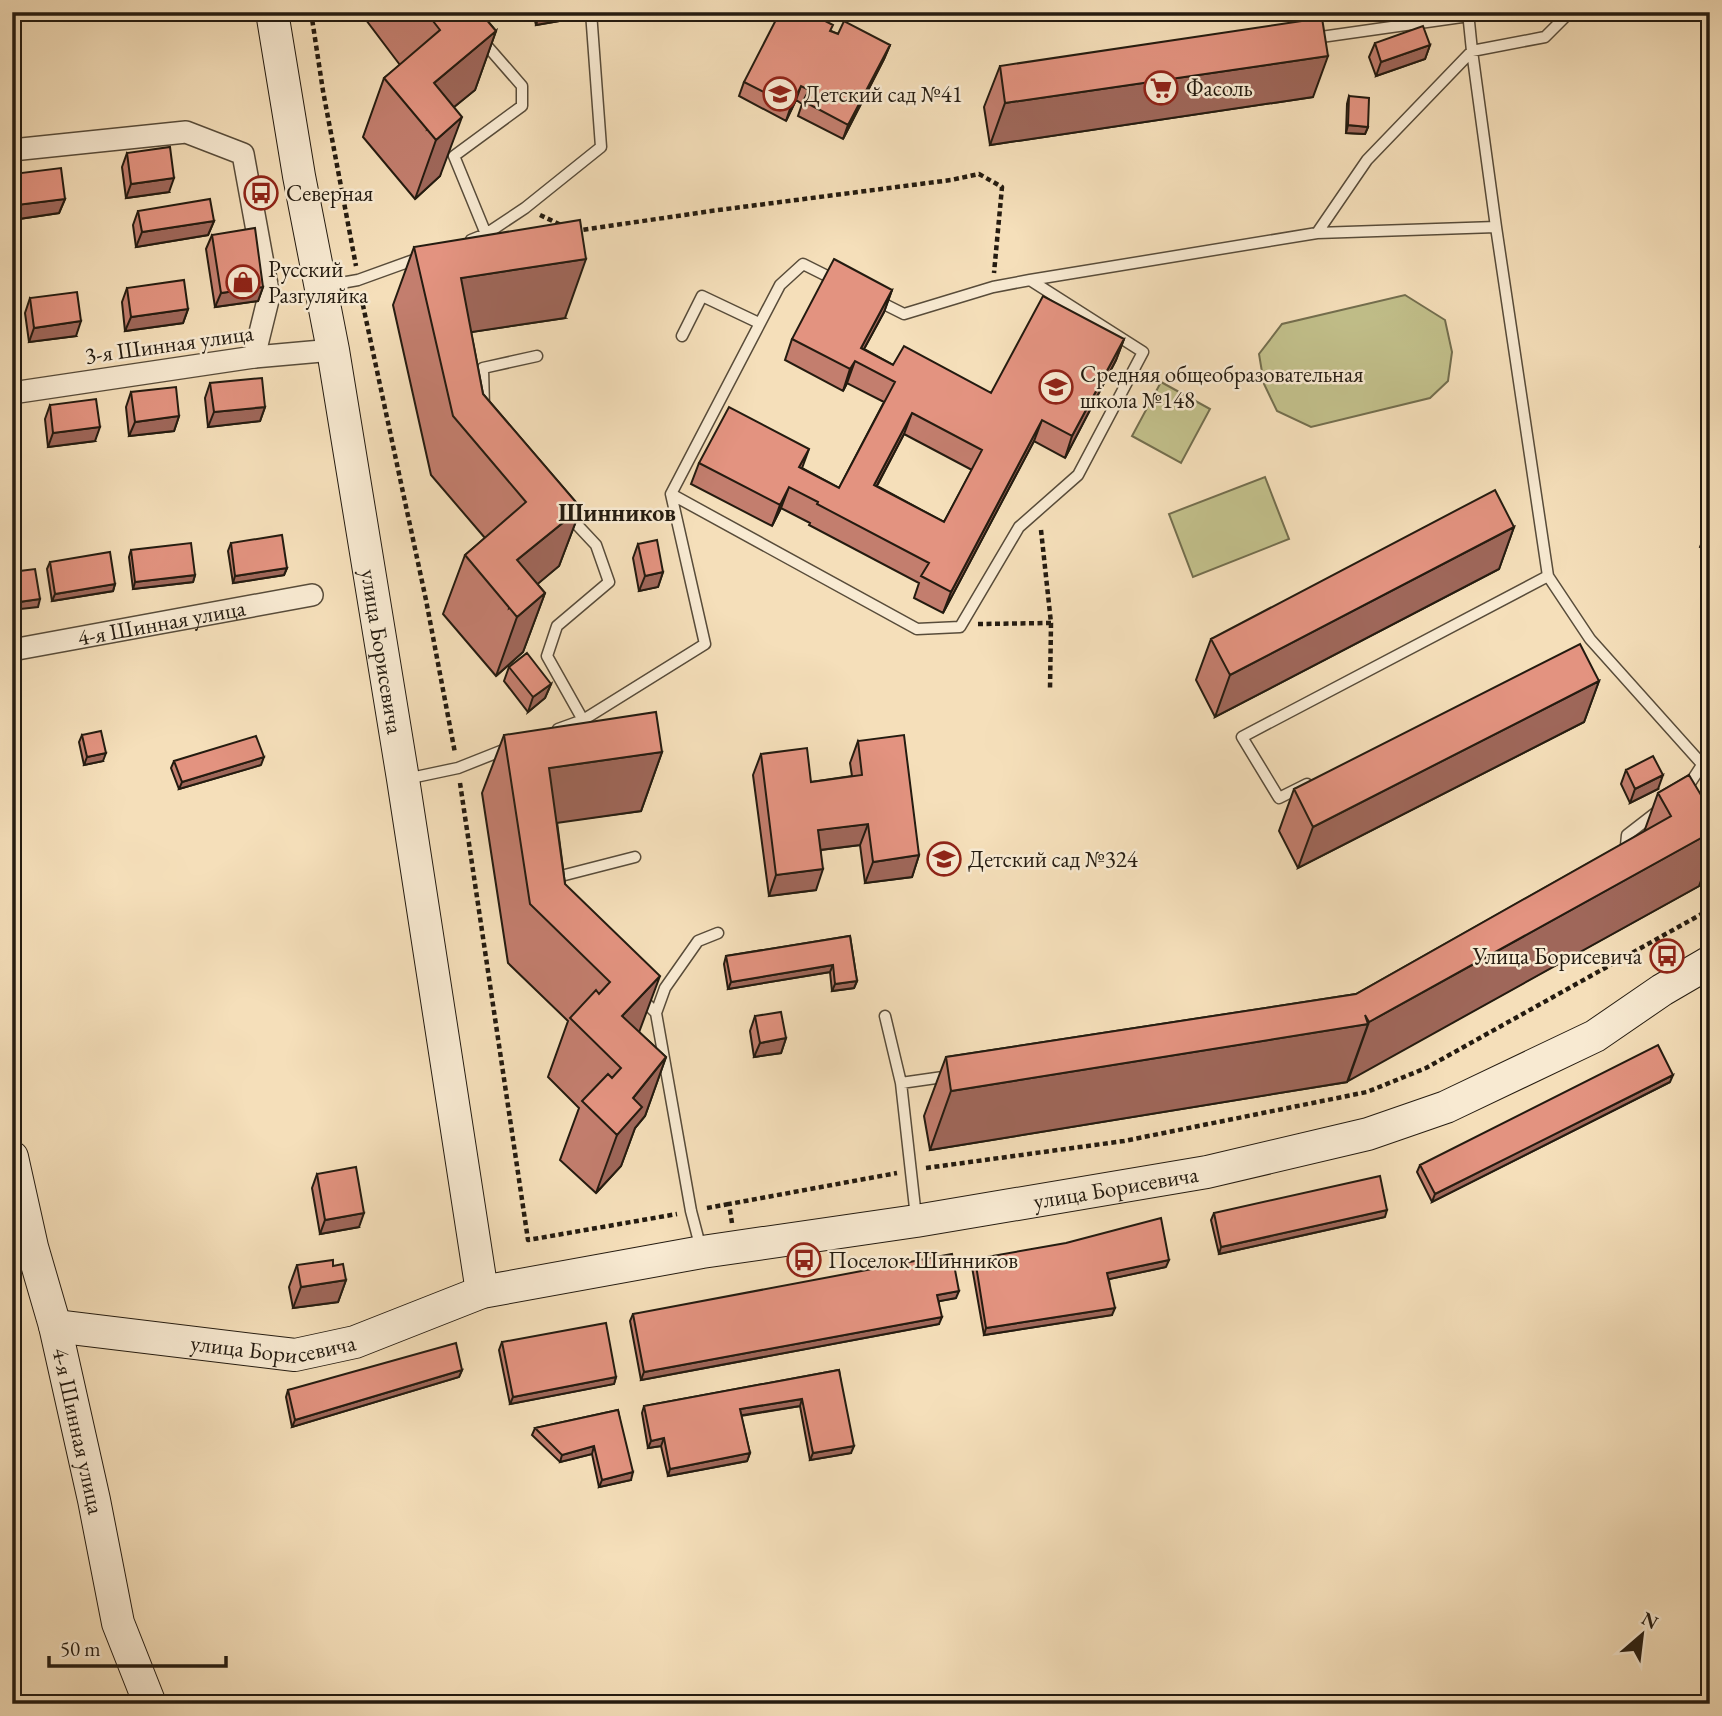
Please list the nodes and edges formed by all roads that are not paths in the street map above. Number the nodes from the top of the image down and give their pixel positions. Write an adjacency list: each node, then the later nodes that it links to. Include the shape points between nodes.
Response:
1 (272, 12): 15 (street, улица Борисевича)
2 (591, 12): 11 (lane, via 601,147)
3 (1570, 12): 7 (lane, via 1545,37)
4 (1469, 14): 6 (lane); 7 (lane)
5 (473, 31): 11 (lane, via 522,86 522,106 454,156)
6 (1307, 38)
7 (1472, 51): 9 (lane); 10 (lane, via 1367,160)
8 (12, 150): 22 (street, via 186,132 243,154 270,296)
9 (1496, 227): 10 (lane); 27 (lane)
10 (1317, 233): 14 (lane)
11 (486, 234): 12 (lane)
12 (460, 244)
13 (435, 253): 15 (lane, via 358,280)
14 (1030, 281): 17 (lane, via 993,287 904,314); 25 (lane, via 1143,352 1078,475 1019,527 960,627 917,629)
15 (321, 286): 20 (street, улица Борисевича)
16 (848, 286): 18 (lane, via 803,264 780,285)
17 (871, 297)
18 (759, 323): 19 (lane, via 702,296); 25 (lane)
19 (682, 336)
20 (333, 349): 22 (street, 3-я Шинная улица); 36 (street, улица Борисевича)
21 (537, 356): 24 (lane, via 483,368)
22 (254, 358): 23 (street, 3-я Шинная улица)
23 (12, 393)
24 (484, 414)
25 (671, 494): 32 (lane, via 705,643)
26 (559, 505): 32 (lane, via 596,545 609,582 557,626 547,656)
27 (1549, 576): 29 (lane); 37 (lane, via 1242,737 1279,798)
28 (312, 595): 31 (street, 4-я Шинная улица)
29 (1590, 639): 30 (lane); 35 (lane)
30 (1577, 646)
31 (12, 650)
32 (583, 720): 33 (lane)
33 (545, 734)
34 (520, 744): 36 (lane, via 457,768)
35 (1707, 766): 39 (lane, via 1683,793 1627,835 1624,858)
36 (403, 779): 51 (street, улица Борисевича)
37 (1317, 779)
38 (635, 857): 40 (lane, via 557,877)
39 (1612, 865)
40 (559, 888)
41 (718, 933): 44 (lane, via 698,941 665,988)
42 (1710, 962): 49 (street, улица Борисевича, via 1595,1036 1446,1107 1368,1134 1207,1172)
43 (628, 985): 44 (lane)
44 (656, 1013): 50 (lane)
45 (885, 1016): 47 (lane)
46 (956, 1075): 47 (lane)
47 (901, 1083): 49 (lane)
48 (12, 1157): 52 (street, 4-я Шинная улица)
49 (916, 1221): 50 (street, улица Борисевича)
50 (702, 1252): 51 (street, улица Борисевича)
51 (482, 1292): 52 (street, улица Борисевича, via 355,1342 295,1356)
52 (55, 1326): 53 (street, 4-я Шинная улица, via 118,1623)
53 (150, 1704)

